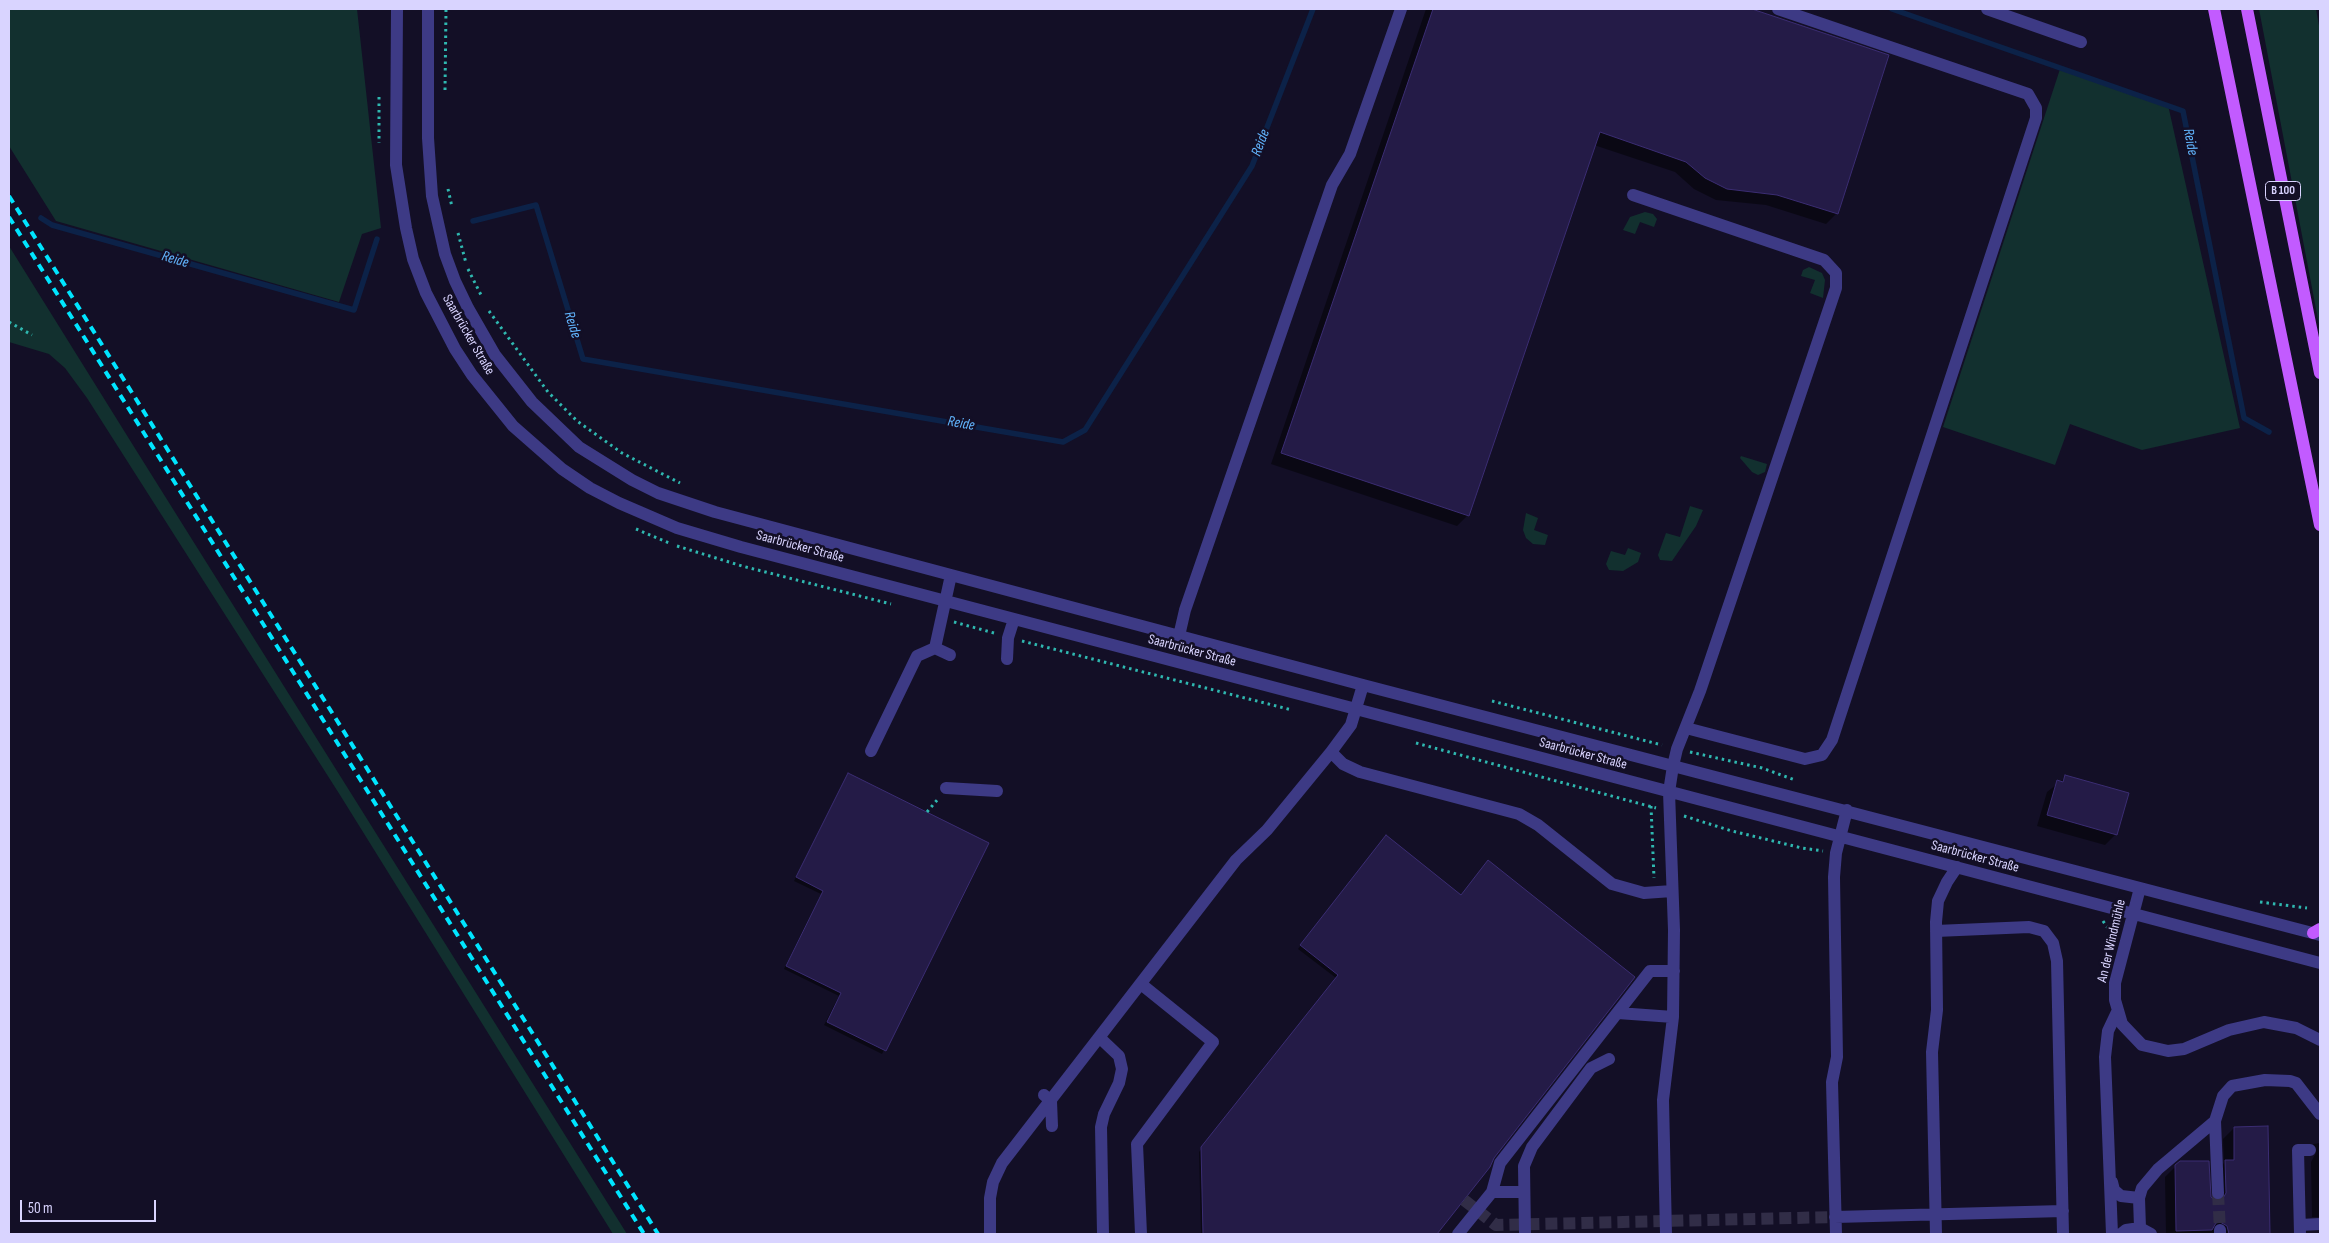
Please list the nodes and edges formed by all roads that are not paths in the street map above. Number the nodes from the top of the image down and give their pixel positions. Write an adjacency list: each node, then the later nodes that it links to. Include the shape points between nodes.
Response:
1 (397, 9): 13 (street, Saarbrücker Straße, via 396,165 413,259 426,293 455,348 491,401 513,426 590,488 648,516 709,538)
2 (428, 9): 12 (street, Saarbrücker Straße, via 428,162 441,239 455,281 479,328 495,355 532,402 579,447 658,493 715,512)
3 (1401, 9): 15 (street, via 1350,154 1332,185 1185,610)
4 (1778, 9): 21 (street, via 2028,94 2036,108 2036,118 1832,740 1822,754 1805,759)
5 (1987, 9): 8 (street)
6 (2214, 9): 11 (main road, B 100)
7 (2247, 9): 10 (main road, B 100)
8 (2080, 42)
9 (1633, 195): 21 (street, via 1824,260 1836,273 1836,288)
10 (2320, 373)
11 (2320, 525)
12 (951, 575): 13 (street); 15 (street, Saarbrücker Straße)
13 (944, 600): 14 (street, Saarbrücker Straße); 16 (street)
14 (1014, 619): 18 (street, via 1008,638); 20 (street, Saarbrücker Straße)
15 (1179, 636): 19 (street, Saarbrücker Straße)
16 (935, 648): 17 (street); 22 (street, via 916,656)
17 (950, 656)
18 (1007, 659)
19 (1363, 685): 20 (street); 24 (street, Saarbrücker Straße)
20 (1357, 710): 23 (street, via 1347,732); 27 (street, Saarbrücker Straße)
21 (1686, 728): 24 (street)
22 (871, 751)
23 (1331, 752): 32 (street, via 1360,772 1519,814 1538,825 1612,884 1644,893); 38 (street, via 1267,830 1236,860)
24 (1673, 766): 27 (street); 28 (street, Saarbrücker Straße)
25 (946, 788): 26 (street)
26 (997, 791)
27 (1669, 792): 29 (street, Saarbrücker Straße); 32 (street)
28 (1847, 810): 29 (street); 31 (street, Saarbrücker Straße)
29 (1840, 837): 30 (street, Saarbrücker Straße); 61 (street, via 1834,877 1837,1057 1832,1082)
30 (1958, 868): 33 (street, Saarbrücker Straße); 34 (street, via 1940,896)
31 (2140, 888): 33 (street, An der Windmühle); 35 (street, Saarbrücker Straße)
32 (1672, 892): 37 (street)
33 (2133, 914): 36 (street, Saarbrücker Straße); 40 (street, An der Windmühle, via 2116,983)
34 (1936, 926): 59 (street, via 2029,927 2044,931 2053,943 2057,962); 60 (street, via 1937,1010 1932,1052)
35 (2318, 932)
36 (2320, 963)
37 (1674, 971): 39 (street, via 1650,971); 41 (street)
38 (1141, 984): 42 (street); 67 (street, via 1213,1042 1136,1144)
39 (1618, 1012): 41 (street); 45 (street, via 1579,1058)
40 (2117, 1012): 43 (street, An der Windmühle, via 2129,1034 2142,1045 2155,1049 2184,1049 2229,1030 2264,1022 2296,1028); 54 (street, via 2108,1031 2105,1057)
41 (1674, 1016): 70 (street, via 1663,1100)
42 (1100, 1038): 46 (street); 66 (street, via 1119,1056 1122,1069 1101,1127)
43 (2320, 1040)
44 (1609, 1059): 47 (street, via 1591,1068)
45 (1555, 1093): 47 (street); 51 (street)
46 (1047, 1098): 50 (street); 65 (street, via 1002,1164 994,1182 990,1198)
47 (1565, 1103): 52 (street)
48 (2320, 1114): 49 (street, via 2296,1083 2285,1080 2232,1086 2223,1096)
49 (2216, 1118): 57 (street); 58 (street, via 2158,1169 2142,1188)
50 (1052, 1126)
51 (1522, 1136): 52 (street); 55 (street, via 1500,1164)
52 (1532, 1147): 56 (street, via 1524,1166)
53 (2310, 1150): 63 (street, via 2298,1150)
54 (2111, 1177): 58 (street, via 2117,1194); 74 (street)
55 (1492, 1192): 56 (street); 68 (street)
56 (1524, 1192): 69 (street)
57 (2218, 1193)
58 (2139, 1198): 64 (street)
59 (2063, 1211): 60 (street); 73 (street)
60 (1936, 1214): 61 (street); 72 (street)
61 (1835, 1217): 71 (street)
62 (2320, 1224): 63 (street)
63 (2300, 1230)
64 (2146, 1231): 75 (street, via 2126,1230)
65 (990, 1234)
66 (1103, 1234)
67 (1141, 1234)
68 (1458, 1234)
69 (1526, 1234)
70 (1666, 1234)
71 (1836, 1234)
72 (1936, 1234)
73 (2063, 1234)
74 (2112, 1234)
75 (2120, 1234)

